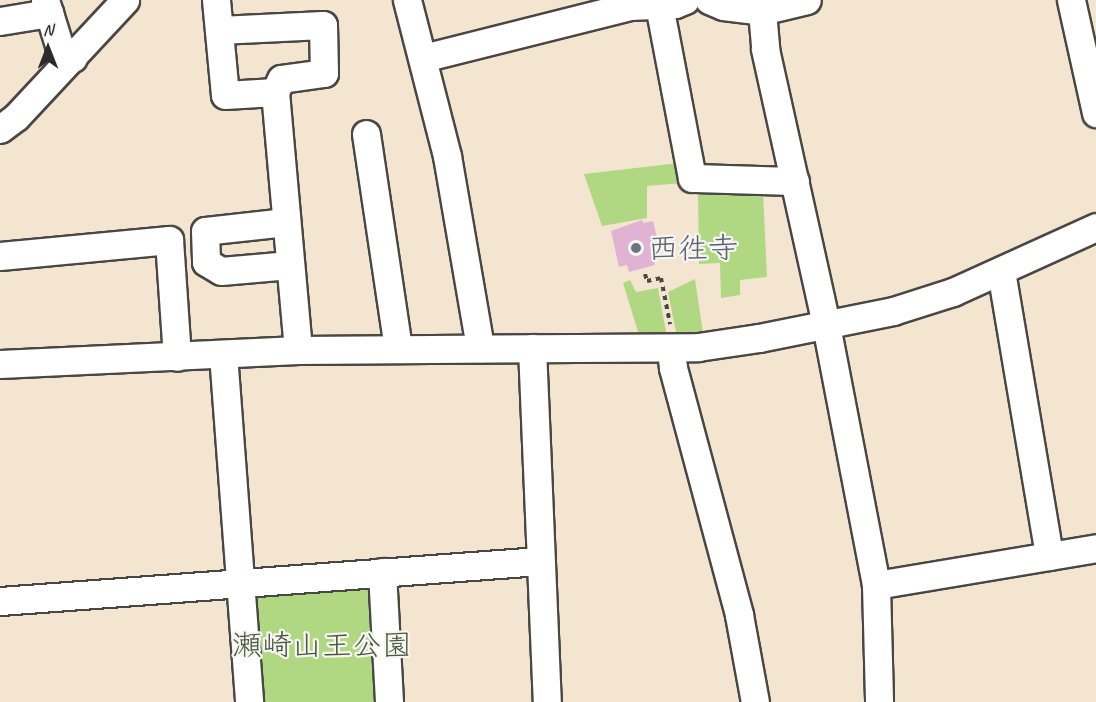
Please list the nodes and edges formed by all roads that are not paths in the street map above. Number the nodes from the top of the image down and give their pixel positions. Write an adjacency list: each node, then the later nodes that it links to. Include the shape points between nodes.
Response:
1 (125, 0): 12 (street)
2 (216, 0): 11 (street)
3 (407, 0): 13 (street)
4 (709, 0): 9 (street, via 723,6)
5 (807, 0): 9 (street)
6 (1071, 0): 15 (street)
7 (672, 3): 13 (street, via 630,6); 18 (street, via 692,178)
8 (47, 7): 10 (street); 12 (street, via 59,45)
9 (762, 11): 18 (street, via 765,49)
10 (0, 21)
11 (219, 30): 14 (street, via 225,95); 14 (street, via 322,25 324,73 281,79)
12 (73, 58): 16 (street)
13 (423, 58): 26 (street, via 447,156)
14 (275, 92): 19 (street)
15 (1096, 113)
16 (0, 129)
17 (366, 134): 25 (street)
18 (795, 181): 24 (street)
19 (286, 222): 22 (street); 22 (street, via 205,231 206,262 221,271)
20 (1096, 227): 23 (street)
21 (0, 256): 31 (street, via 169,240)
22 (290, 265): 29 (street)
23 (1001, 271): 24 (street, via 953,292 893,311); 34 (street)
24 (826, 325): 28 (street); 38 (street)
25 (398, 348): 26 (street); 29 (street)
26 (480, 348): 27 (street)
27 (532, 348): 28 (street); 35 (street)
28 (673, 348): 43 (street, via 673,368 739,615)
29 (298, 350): 30 (street)
30 (223, 354): 31 (street); 37 (street)
31 (177, 357): 32 (street)
32 (0, 364)
33 (1096, 548): 34 (street)
34 (1049, 556): 38 (street)
35 (540, 561): 36 (street); 42 (street)
36 (382, 572): 37 (street); 41 (street)
37 (239, 583): 39 (street); 40 (street)
38 (876, 585): 44 (street)
39 (0, 601)
40 (249, 702)
41 (389, 702)
42 (548, 702)
43 (755, 702)
44 (879, 702)

